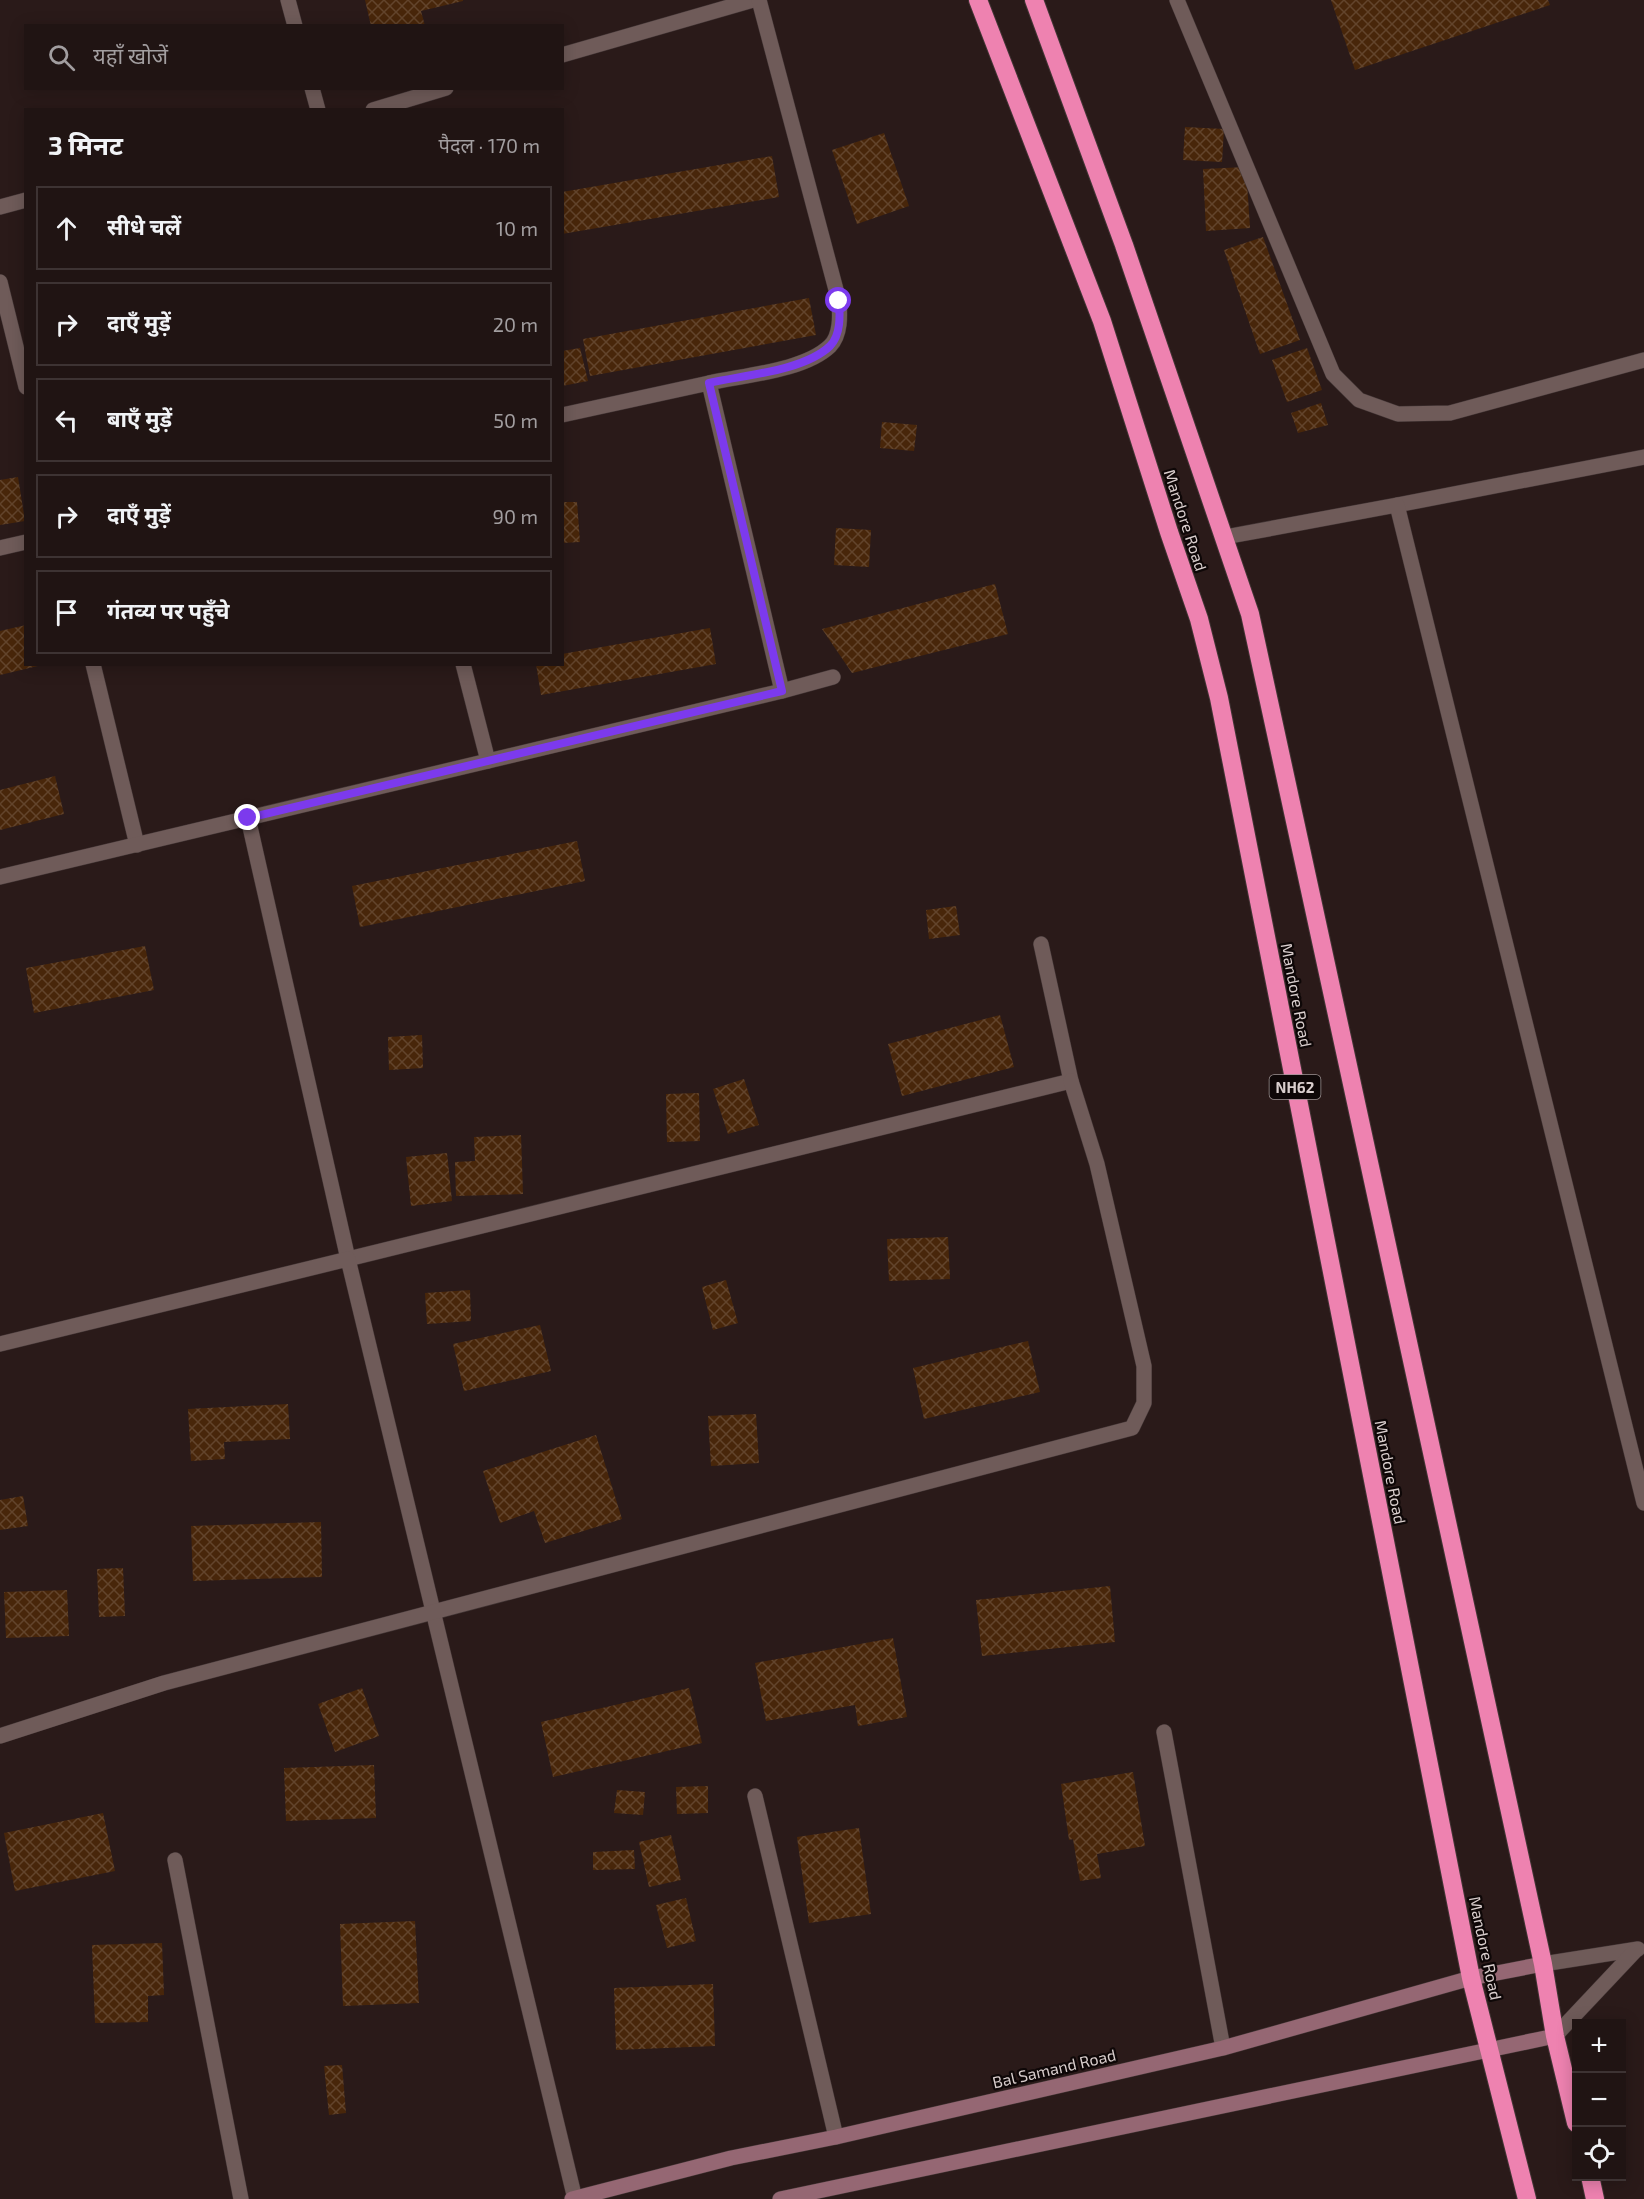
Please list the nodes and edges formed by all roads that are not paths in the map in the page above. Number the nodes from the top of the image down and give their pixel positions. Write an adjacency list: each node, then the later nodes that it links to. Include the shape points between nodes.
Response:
1 (288, 0): 7 (street)
2 (753, 0): 8 (street)
3 (759, 0): 18 (street, via 841,320 832,345 806,362)
4 (978, 0): 45 (highway, Mandore Road / NH62, via 1102,321 1202,630 1219,698)
5 (1034, 0): 22 (highway, Mandore Road)
6 (1177, 0): 16 (street, via 1333,374 1359,400 1398,414 1450,413)
7 (294, 24)
8 (564, 54)
9 (313, 90): 11 (street)
10 (439, 90): 12 (street)
11 (317, 108)
12 (380, 108)
13 (24, 201): 14 (street)
14 (0, 207)
15 (0, 282): 17 (street)
16 (1644, 360)
17 (24, 379)
18 (709, 383): 19 (street); 28 (street)
19 (564, 415)
20 (1644, 457): 21 (street)
21 (1397, 505): 22 (street); 37 (street)
22 (1225, 537): 44 (highway, Mandore Road, via 1250,614)
23 (24, 542): 24 (street)
24 (0, 548)
25 (93, 666): 31 (street)
26 (464, 666): 29 (street)
27 (833, 677): 28 (street)
28 (782, 691): 29 (street)
29 (488, 761): 30 (street)
30 (248, 818): 31 (street); 35 (street)
31 (137, 845): 32 (street)
32 (0, 878)
33 (1041, 944): 34 (street)
34 (1071, 1081): 35 (street); 38 (street, via 1098,1164 1144,1366 1144,1403 1132,1428)
35 (348, 1258): 36 (street); 38 (street)
36 (0, 1344)
37 (1644, 1503)
38 (432, 1611): 40 (street, via 165,1683); 53 (street)
39 (1164, 1732): 47 (street)
40 (0, 1736)
41 (755, 1796): 50 (street)
42 (176, 1860): 52 (street)
43 (1640, 1949): 44 (street); 46 (street)
44 (1543, 1964): 45 (main road, Bal Samand Road); 46 (highway, Mandore Road)
45 (1471, 1978): 47 (main road, Bal Samand Road); 48 (highway, Mandore Road / NH62)
46 (1555, 2036): 48 (main road); 49 (highway, Mandore Road)
47 (1223, 2048): 50 (main road, Bal Samand Road)
48 (1490, 2052): 54 (main road); 55 (highway, Mandore Road / NH62)
49 (1572, 2106)
50 (836, 2137): 53 (main road, Bal Samand Road, via 731,2158)
51 (1591, 2181): 56 (highway)
52 (241, 2199)
53 (574, 2199)
54 (780, 2199)
55 (1527, 2199)
56 (1595, 2199)

